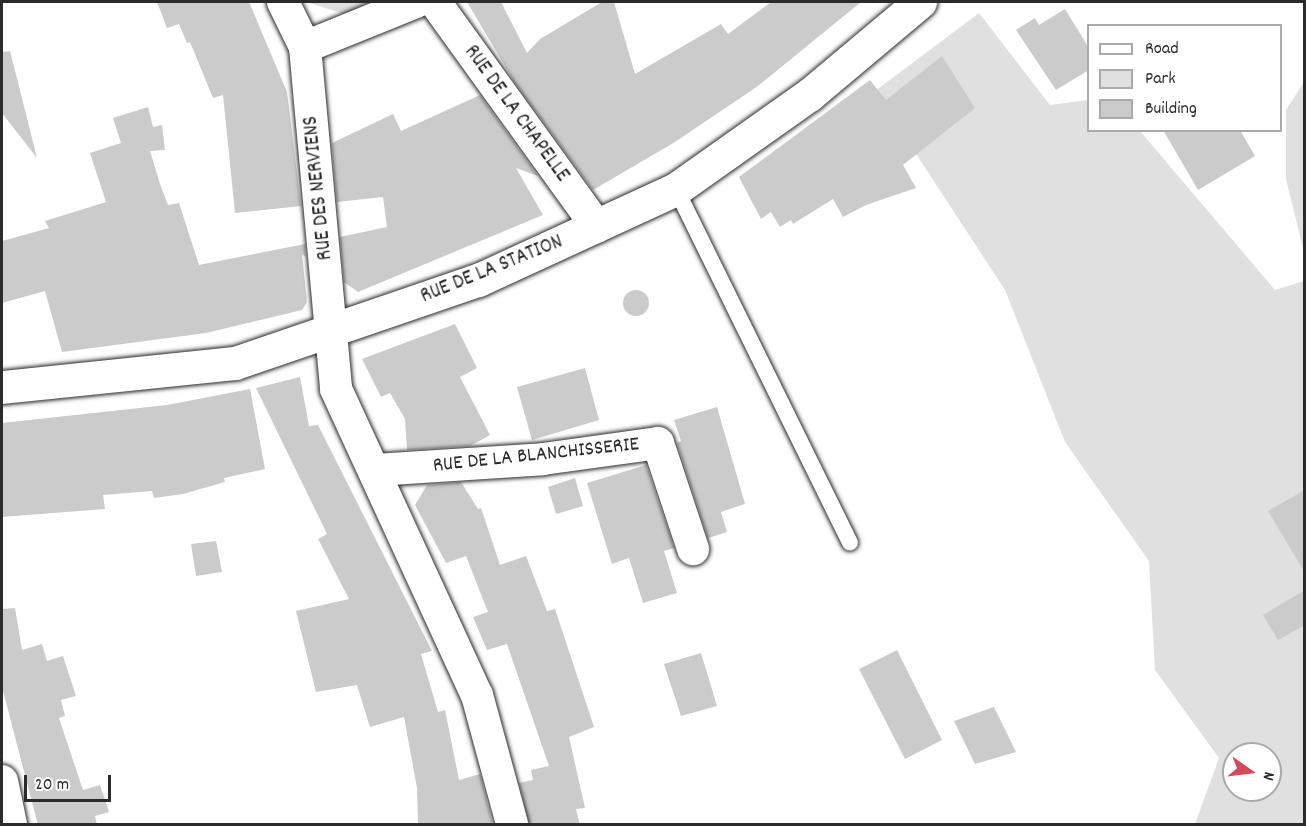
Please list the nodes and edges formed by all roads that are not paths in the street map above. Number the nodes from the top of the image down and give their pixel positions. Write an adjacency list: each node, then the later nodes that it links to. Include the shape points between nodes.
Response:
1 (283, 2): 5 (street)
2 (416, 2): 5 (street)
3 (435, 2): 7 (street, RUE DE LA CHAPELLE)
4 (920, 2): 6 (main road, RUE DE LA STATION, via 809,95)
5 (305, 47): 8 (street, RUE DES NERVIENS)
6 (676, 189): 7 (main road, RUE DE LA STATION); 11 (lane)
7 (597, 227): 8 (main road, RUE DE LA STATION, via 478,280)
8 (330, 329): 9 (main road, RUE DE LA STATION, via 235,363); 10 (street, via 336,389)
9 (2, 387)
10 (375, 470): 12 (street, RUE DE LA BLANCHISSERIE, via 543,459 658,443); 15 (street, via 477,695)
11 (850, 543)
12 (693, 549)
13 (2, 780): 14 (street)
14 (11, 825)
15 (512, 825)

